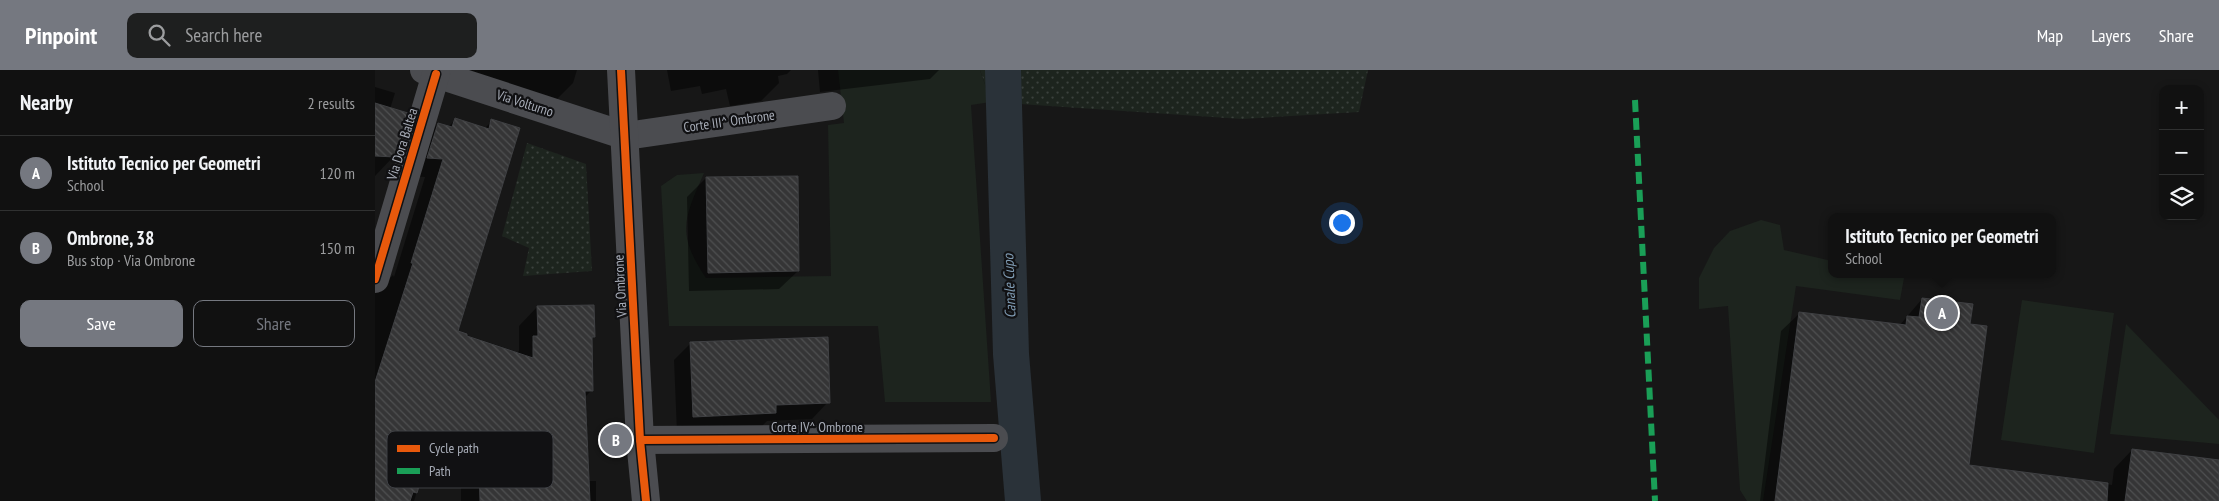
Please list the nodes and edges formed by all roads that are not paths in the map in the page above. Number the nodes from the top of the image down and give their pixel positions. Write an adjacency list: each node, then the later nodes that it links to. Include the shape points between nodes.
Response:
1 (621, 70): 4 (street, Via Ombrone)
2 (430, 72): 4 (street, Via Volturno); 5 (street, Via Dora Baltea)
3 (832, 106): 4 (street, Corte III^ Ombrone)
4 (626, 136): 7 (street, Via Ombrone)
5 (375, 279)
6 (994, 438): 7 (street, Corte IV^ Ombrone)
7 (640, 440): 8 (street, Via Ombrone)
8 (646, 501)

